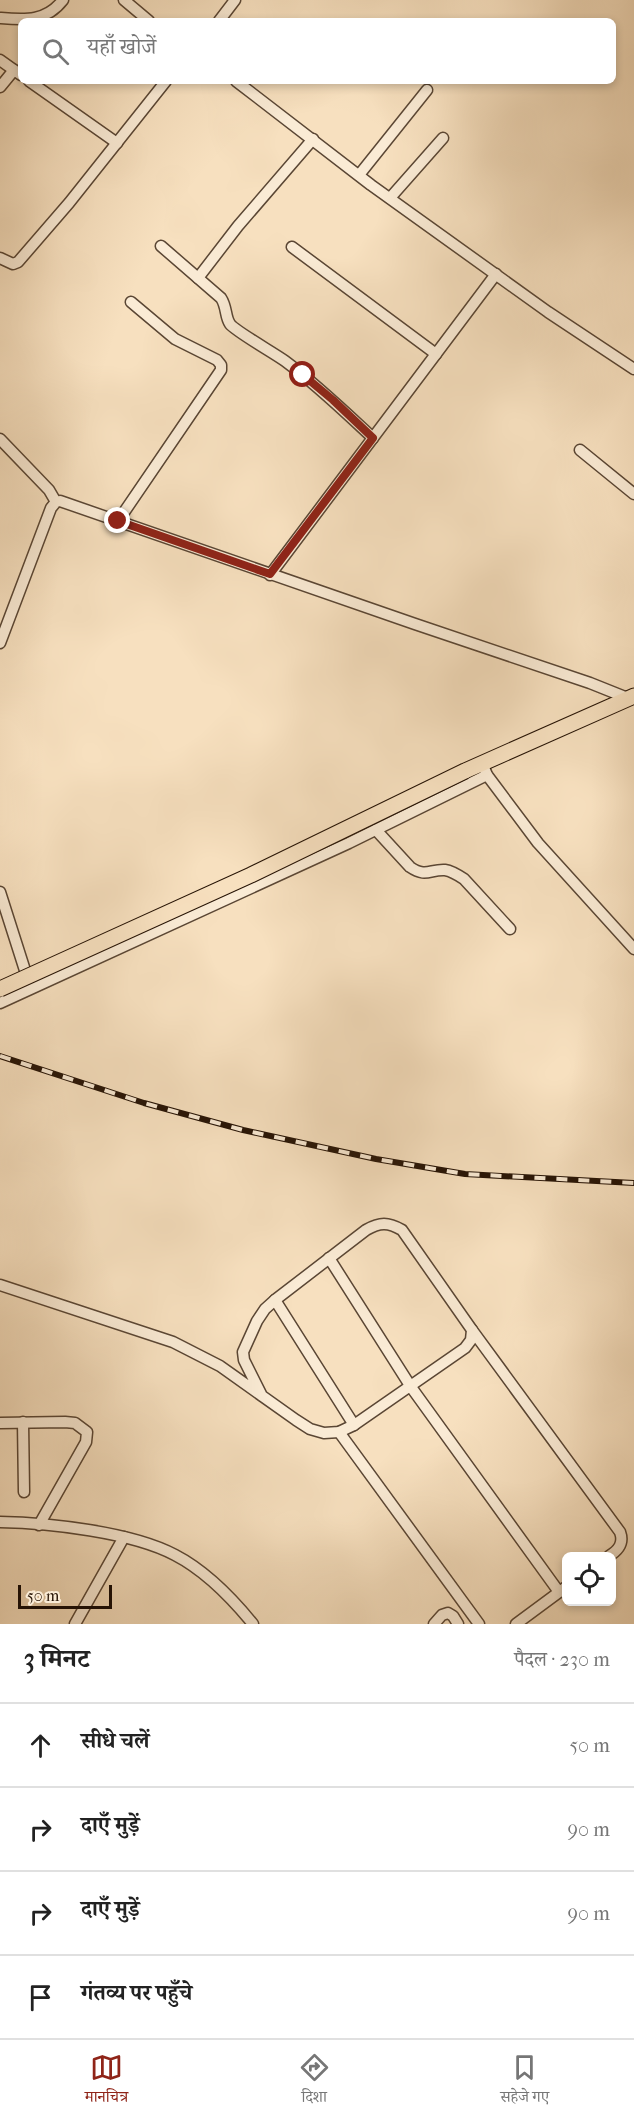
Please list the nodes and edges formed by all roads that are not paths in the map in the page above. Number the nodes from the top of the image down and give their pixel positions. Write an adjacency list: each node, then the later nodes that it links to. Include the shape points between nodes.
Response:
1 (63, 0): 4 (street, via 50,14)
2 (124, 0): 5 (street)
3 (235, 0): 6 (street)
4 (0, 18)
5 (145, 18)
6 (221, 18)
7 (0, 60): 8 (street)
8 (18, 73): 12 (street)
9 (33, 84): 16 (street)
10 (164, 84): 16 (street)
11 (240, 84): 15 (street)
12 (0, 87)
13 (426, 90): 17 (street)
14 (443, 138): 18 (street)
15 (313, 139): 17 (street); 23 (street)
16 (117, 143): 21 (street, via 18,262 13,264)
17 (359, 175): 18 (street)
18 (390, 198): 22 (street)
19 (162, 246): 23 (street)
20 (292, 247): 25 (street)
21 (0, 258)
22 (496, 274): 25 (street); 26 (street)
23 (198, 278): 27 (street, via 221,298 232,327 320,388)
24 (131, 302): 32 (street, via 175,339 217,360 221,370)
25 (436, 354): 27 (street)
26 (634, 369)
27 (373, 438): 33 (street)
28 (0, 439): 31 (street)
29 (580, 450): 30 (street)
30 (634, 494)
31 (56, 502): 32 (street); 34 (street)
32 (118, 521): 33 (street)
33 (270, 574): 35 (street)
34 (0, 643)
35 (633, 698): 36 (main road)
36 (485, 768): 37 (street); 40 (street, via 538,843); 41 (main road, bridge, via 465,771 251,875)
37 (376, 830): 39 (street, via 417,872 444,870 464,879); 42 (street)
38 (0, 892): 42 (street)
39 (510, 929)
40 (634, 949)
41 (0, 989)
42 (30, 989): 43 (street)
43 (0, 1003)
44 (329, 1258): 46 (street); 47 (street, via 366,1230 379,1223 391,1224 402,1230); 48 (street)
45 (0, 1285): 49 (street, via 173,1342 206,1358)
46 (275, 1300): 49 (street, via 265,1309 243,1352); 52 (street)
47 (472, 1330): 48 (street, via 465,1348); 58 (street, via 620,1532 623,1540)
48 (411, 1387): 52 (street); 59 (street)
49 (262, 1396): 53 (street, via 310,1429)
50 (23, 1422): 51 (street); 54 (street); 56 (street, via 65,1422 87,1432 86,1442)
51 (0, 1423)
52 (354, 1425): 53 (street)
53 (339, 1432): 65 (street)
54 (24, 1492)
55 (0, 1522): 56 (street)
56 (39, 1525): 57 (street)
57 (124, 1537): 61 (street); 62 (street, via 174,1554 201,1572)
58 (614, 1552)
59 (562, 1588)
60 (562, 1590): 66 (street)
61 (75, 1624)
62 (253, 1624)
63 (434, 1624): 64 (street, via 448,1613)
64 (458, 1624)
65 (479, 1624)
66 (516, 1624)

